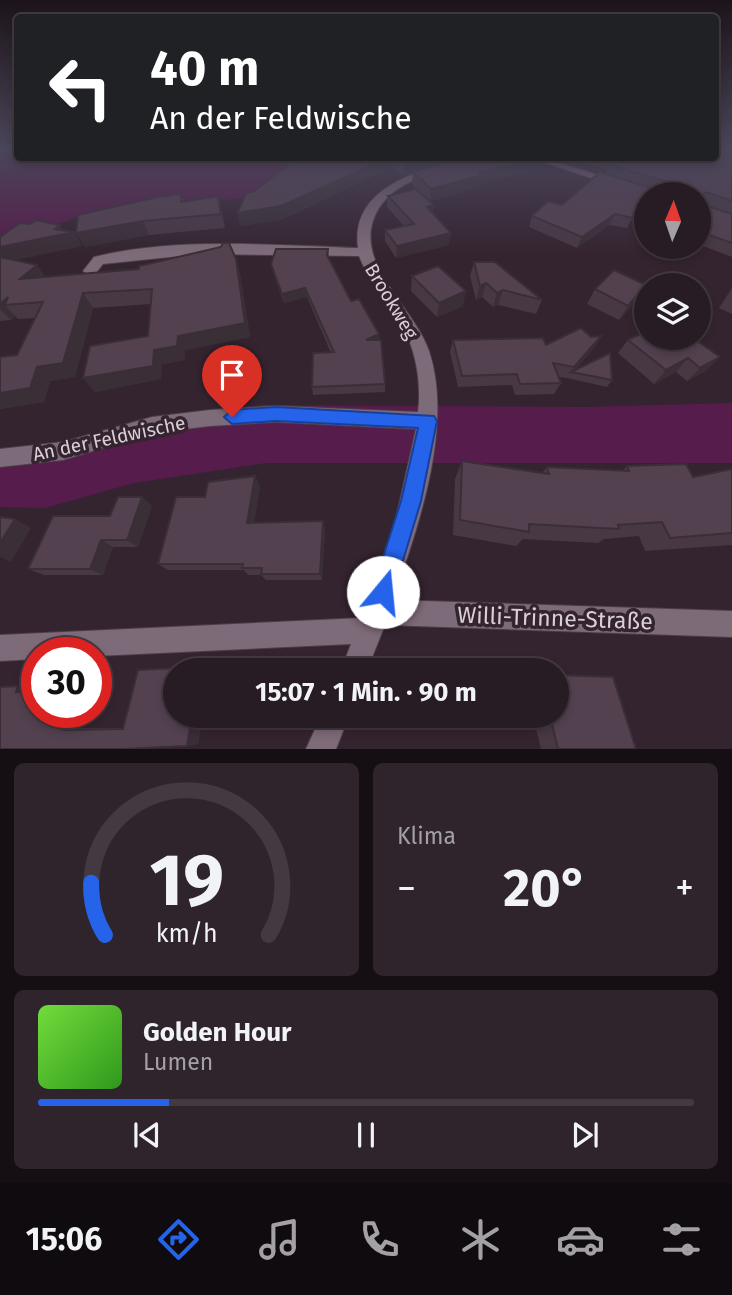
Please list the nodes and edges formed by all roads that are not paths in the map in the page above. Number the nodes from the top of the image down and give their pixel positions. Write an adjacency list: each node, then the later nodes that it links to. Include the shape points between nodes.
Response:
1 (400, 184): 2 (street, Brookweg, via 371,211 365,224)
2 (365, 252): 3 (street, via 222,247 155,250 99,260); 4 (street, Brookweg, via 420,348 429,390)
3 (90, 271)
4 (428, 421): 5 (street, An der Feldwische, via 276,414 210,418 152,425 63,451); 6 (street, Brookweg, via 411,501)
5 (0, 458)
6 (374, 621): 7 (street, Willi-Trinne-Straße); 8 (street, Willi-Trinne-Straße); 9 (street, Brookweg)
7 (732, 624)
8 (0, 648)
9 (359, 658)
10 (330, 728): 11 (street)
11 (321, 749)

